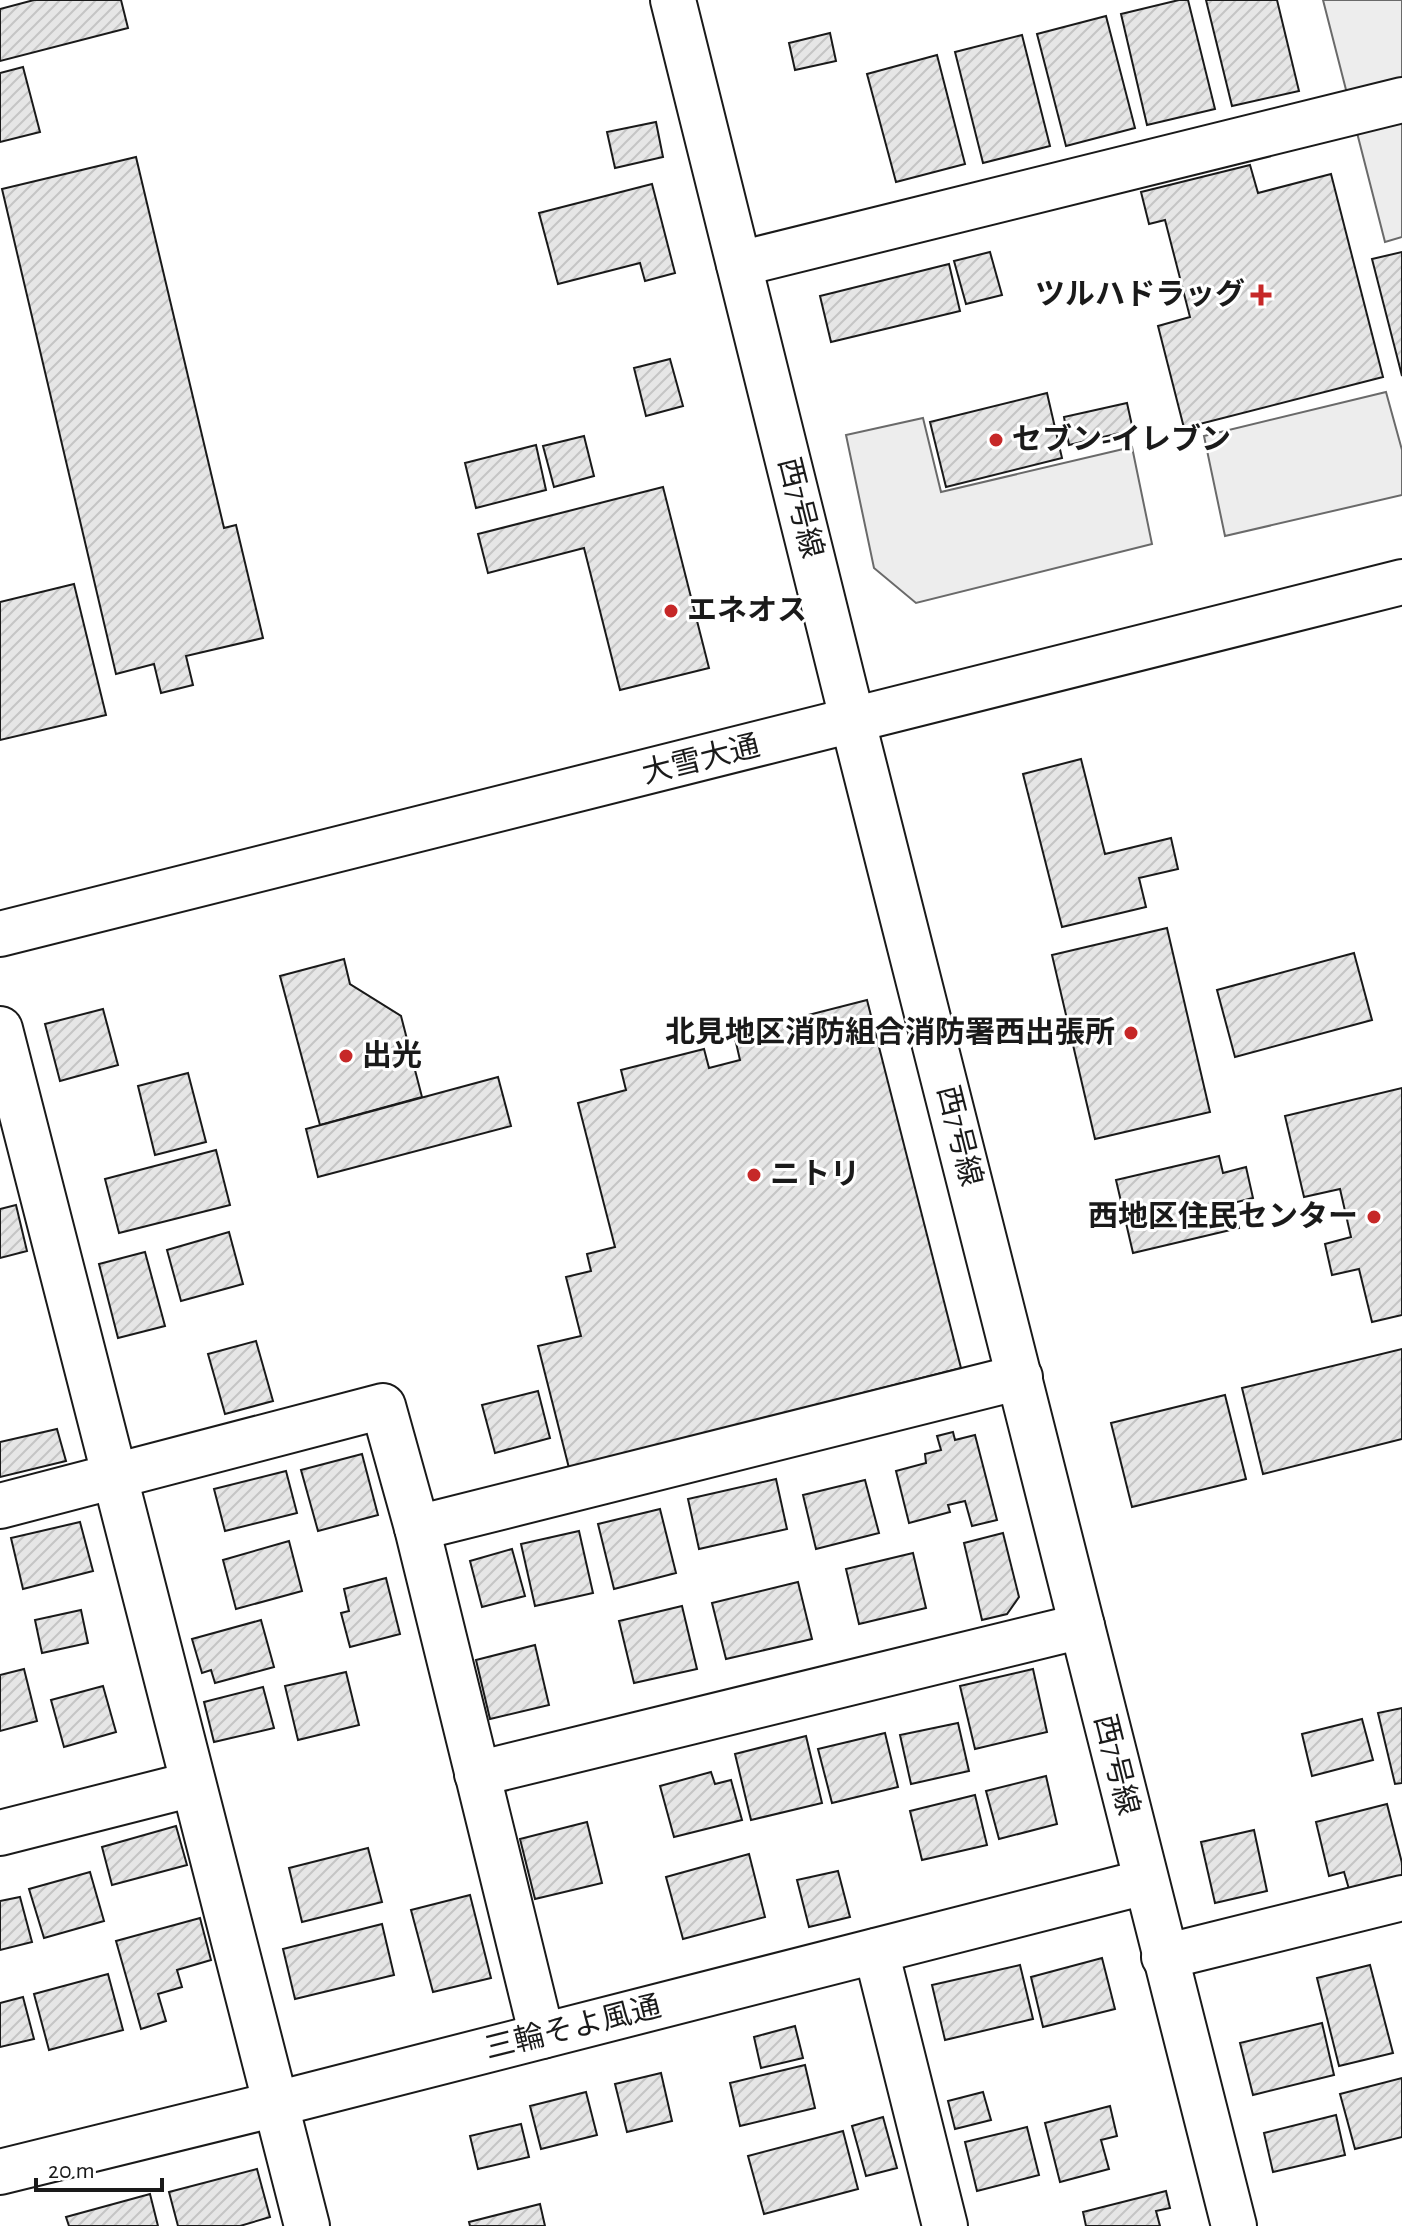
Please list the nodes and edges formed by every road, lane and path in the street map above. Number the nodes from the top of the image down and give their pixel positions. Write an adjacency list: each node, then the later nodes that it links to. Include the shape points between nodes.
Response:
1 (673, 0): 3 (main road, 西7号線)
2 (1402, 100): 3 (main road)
3 (739, 264): 5 (main road, 西7号線)
4 (1402, 582): 5 (main road, 大雪大通)
5 (853, 722): 6 (main road, 大雪大通); 8 (main road, 西7号線)
6 (0, 934)
7 (0, 1029): 9 (main road)
8 (1020, 1377): 11 (main road); 12 (main road, 西7号線)
9 (114, 1477): 10 (main road); 11 (main road, via 383,1406); 14 (main road)
10 (0, 1506)
11 (417, 1528): 13 (main road)
12 (1082, 1626): 13 (main road); 16 (main road, 西7号線)
13 (477, 1774): 20 (main road)
14 (193, 1784): 15 (main road); 21 (main road)
15 (0, 1833)
16 (1145, 1882): 18 (main road, 三輪そよ風通); 19 (main road, 西7号線)
17 (1402, 1898): 19 (main road)
18 (876, 1951): 20 (main road, 三輪そよ風通); 24 (main road)
19 (1164, 1957): 25 (main road, 西7号線)
20 (542, 2036): 21 (main road, 三輪そよ風通)
21 (276, 2104): 22 (main road, 三輪そよ風通); 23 (main road)
22 (0, 2172)
23 (307, 2226)
24 (945, 2226)
25 (1234, 2226)

